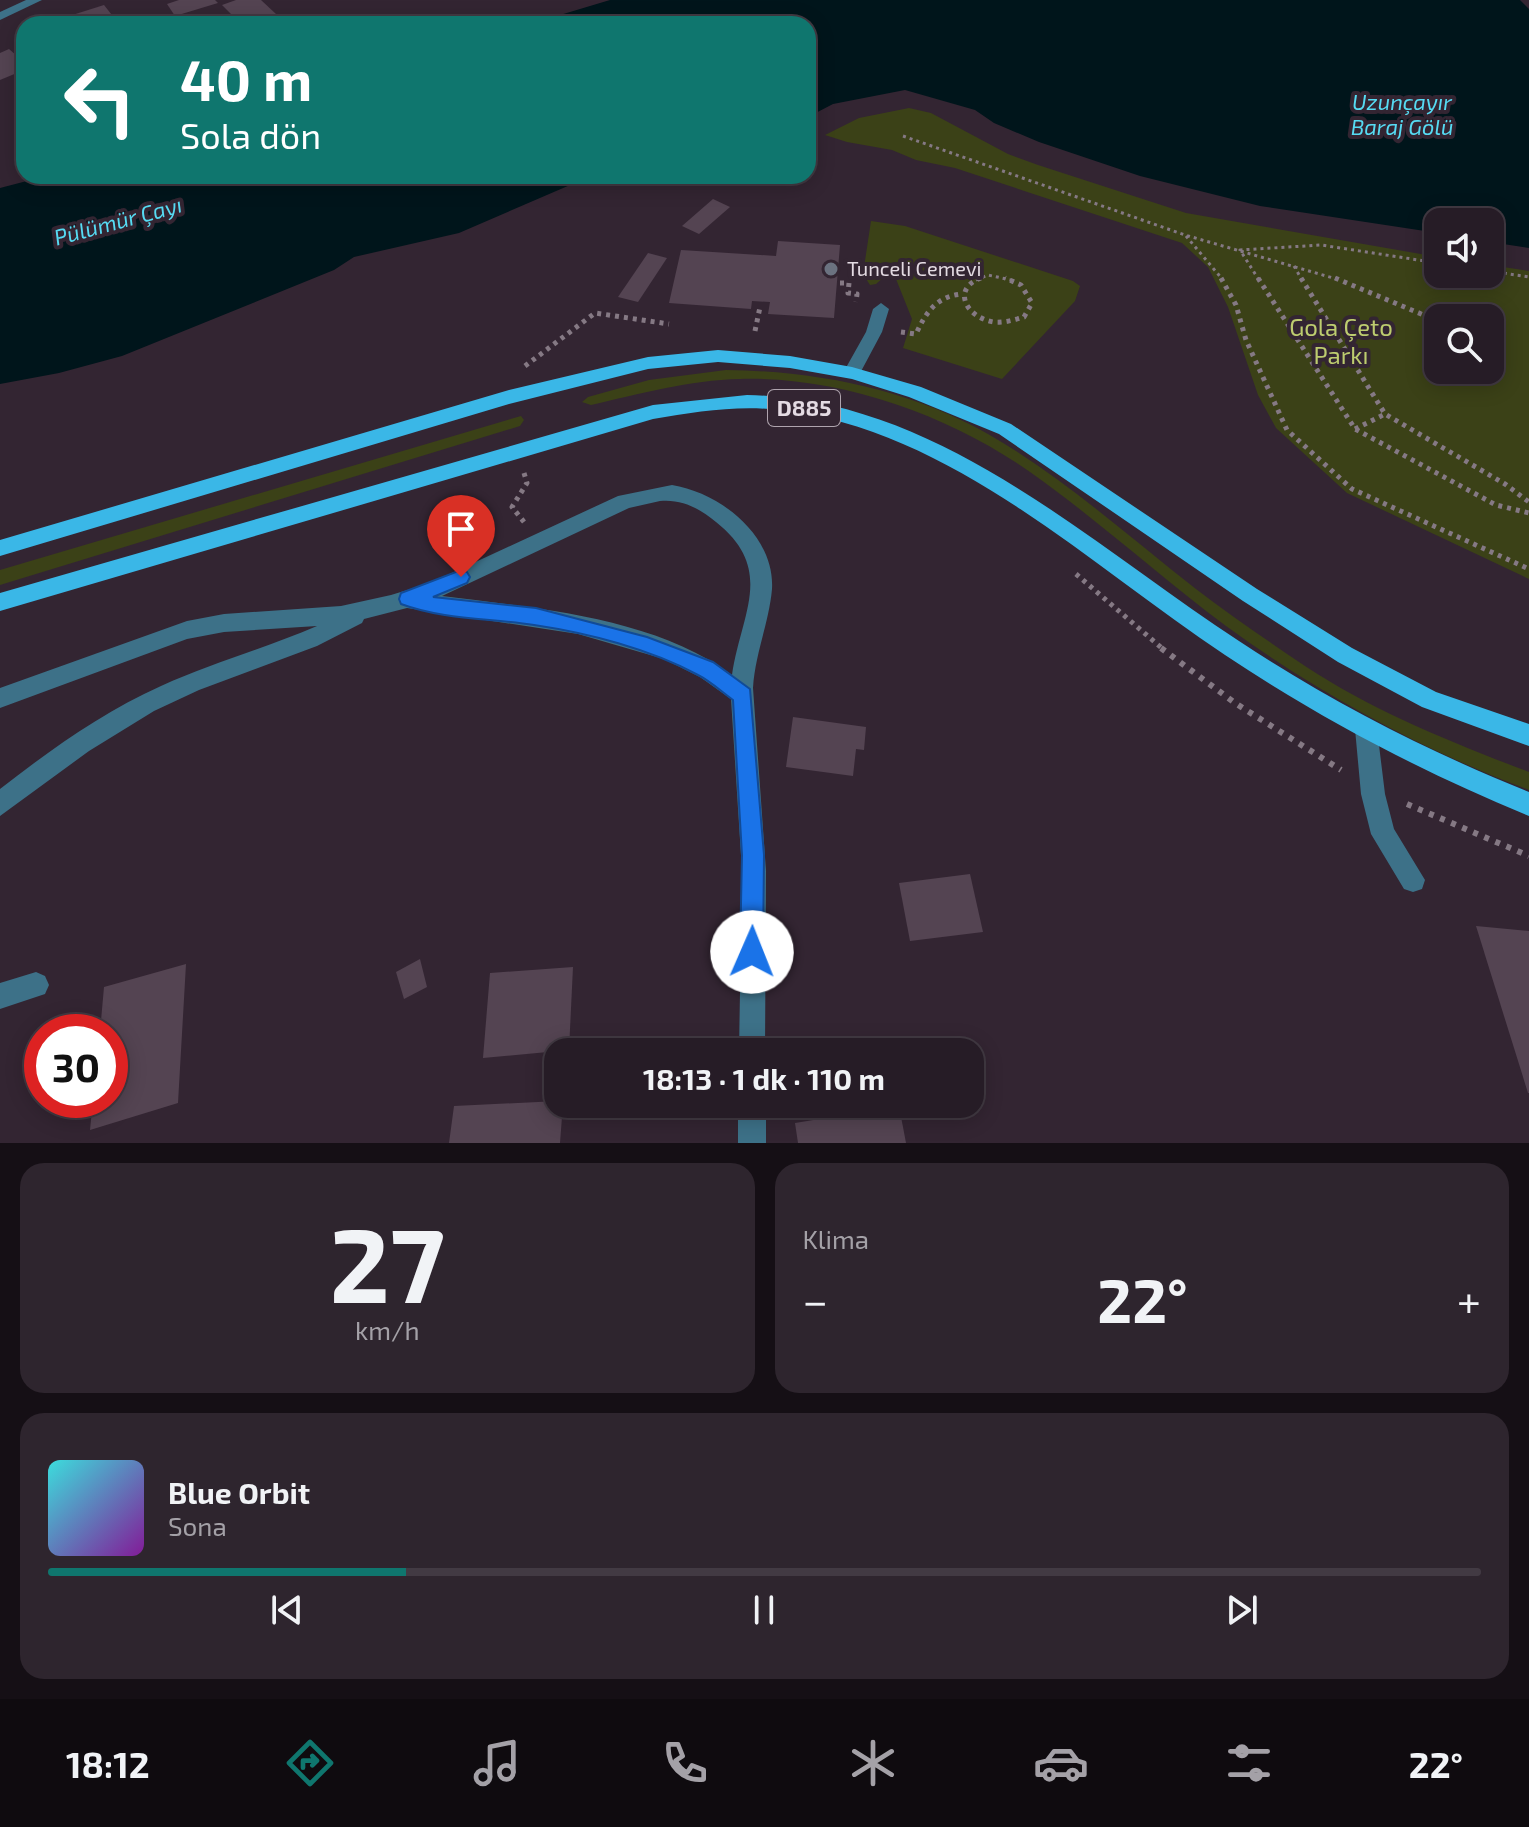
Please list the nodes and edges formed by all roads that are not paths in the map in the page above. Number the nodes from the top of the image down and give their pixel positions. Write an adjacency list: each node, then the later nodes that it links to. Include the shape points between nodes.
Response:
1 (36, 0): 2 (street)
2 (0, 16)
3 (881, 309): 4 (street)
4 (852, 373): 5 (main road, D885, via 718,356 648,363 509,397); 12 (main road, D885, via 1005,429 1345,655 1430,700)
5 (0, 548)
6 (408, 599): 8 (street); 9 (street, via 536,616 647,645 706,669); 9 (street, via 625,501 676,493 714,510 739,532 759,561 761,595 748,641)
7 (0, 602): 11 (main road, D885, via 653,412 719,401 780,403 843,415 916,438 983,475 1231,647)
8 (369, 609): 10 (street, via 187,630); 13 (street, via 325,634 166,694 98,733)
9 (743, 695): 18 (street, via 753,855)
10 (0, 698)
11 (1366, 729): 14 (main road, D885); 15 (street, via 1383,834)
12 (1529, 735)
13 (0, 804)
14 (1529, 804)
15 (1413, 880)
16 (36, 985): 17 (street)
17 (0, 996)
18 (752, 1038)
19 (752, 1118): 20 (street)
20 (752, 1143)

